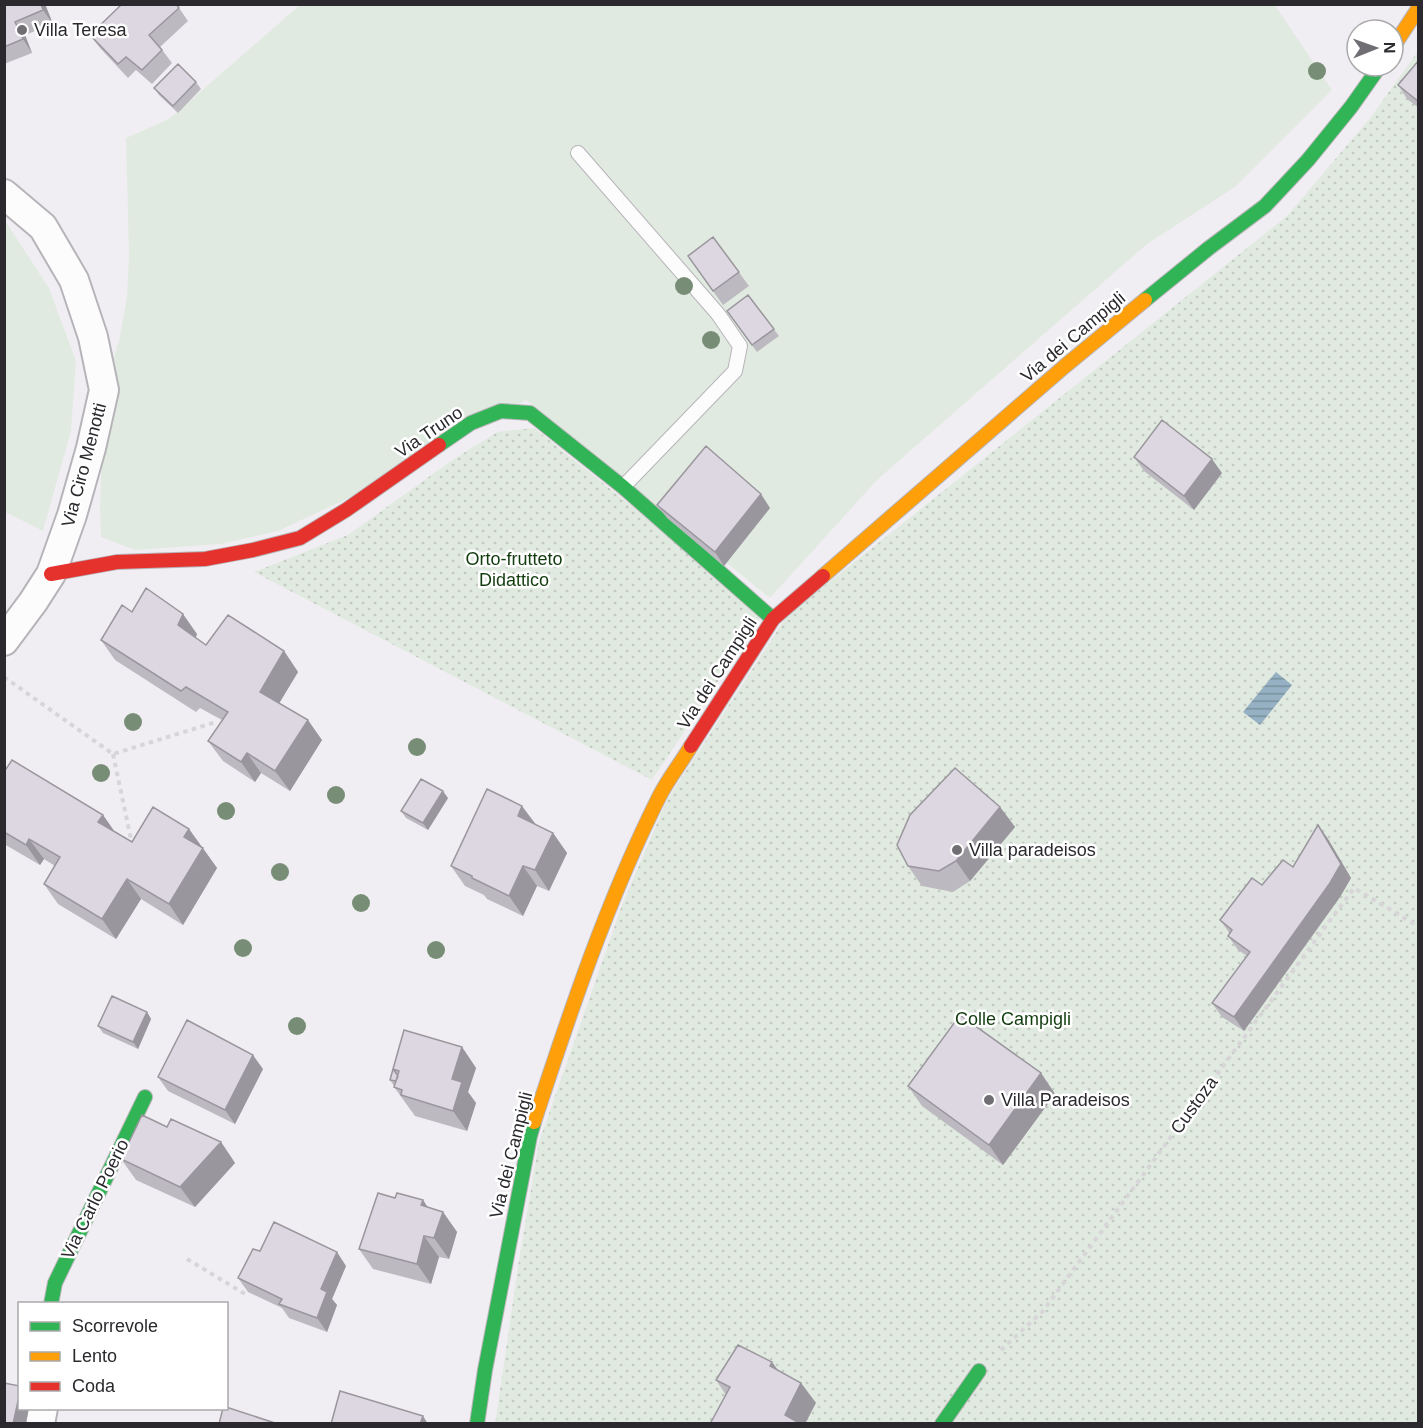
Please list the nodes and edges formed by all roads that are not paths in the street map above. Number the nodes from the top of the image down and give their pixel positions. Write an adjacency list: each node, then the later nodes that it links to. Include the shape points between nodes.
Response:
1 (1419, 9): 2 (street)
2 (1405, 29)
3 (1372, 78): 8 (street, Via dei Campigli, via 1265,206 1065,366)
4 (578, 153): 6 (lane, via 718,314 740,346 735,371)
5 (4, 194): 7 (street, Via Ciro Menotti, via 43,227 74,280 93,337 104,390 72,515)
6 (623, 487): 7 (street, Via Truno, via 530,413 501,411 471,423 300,538 205,559 117,562); 8 (street, Via Truno)
7 (51, 574): 9 (street, Via Ciro Menotti)
8 (773, 619): 13 (street, Via dei Campigli, via 660,795 611,904 570,1013 530,1136)
9 (4, 641)
10 (145, 1097): 11 (street, Via Carlo Poerio, via 55,1283)
11 (51, 1302)
12 (979, 1371): 14 (street)
13 (477, 1424)
14 (942, 1424)

